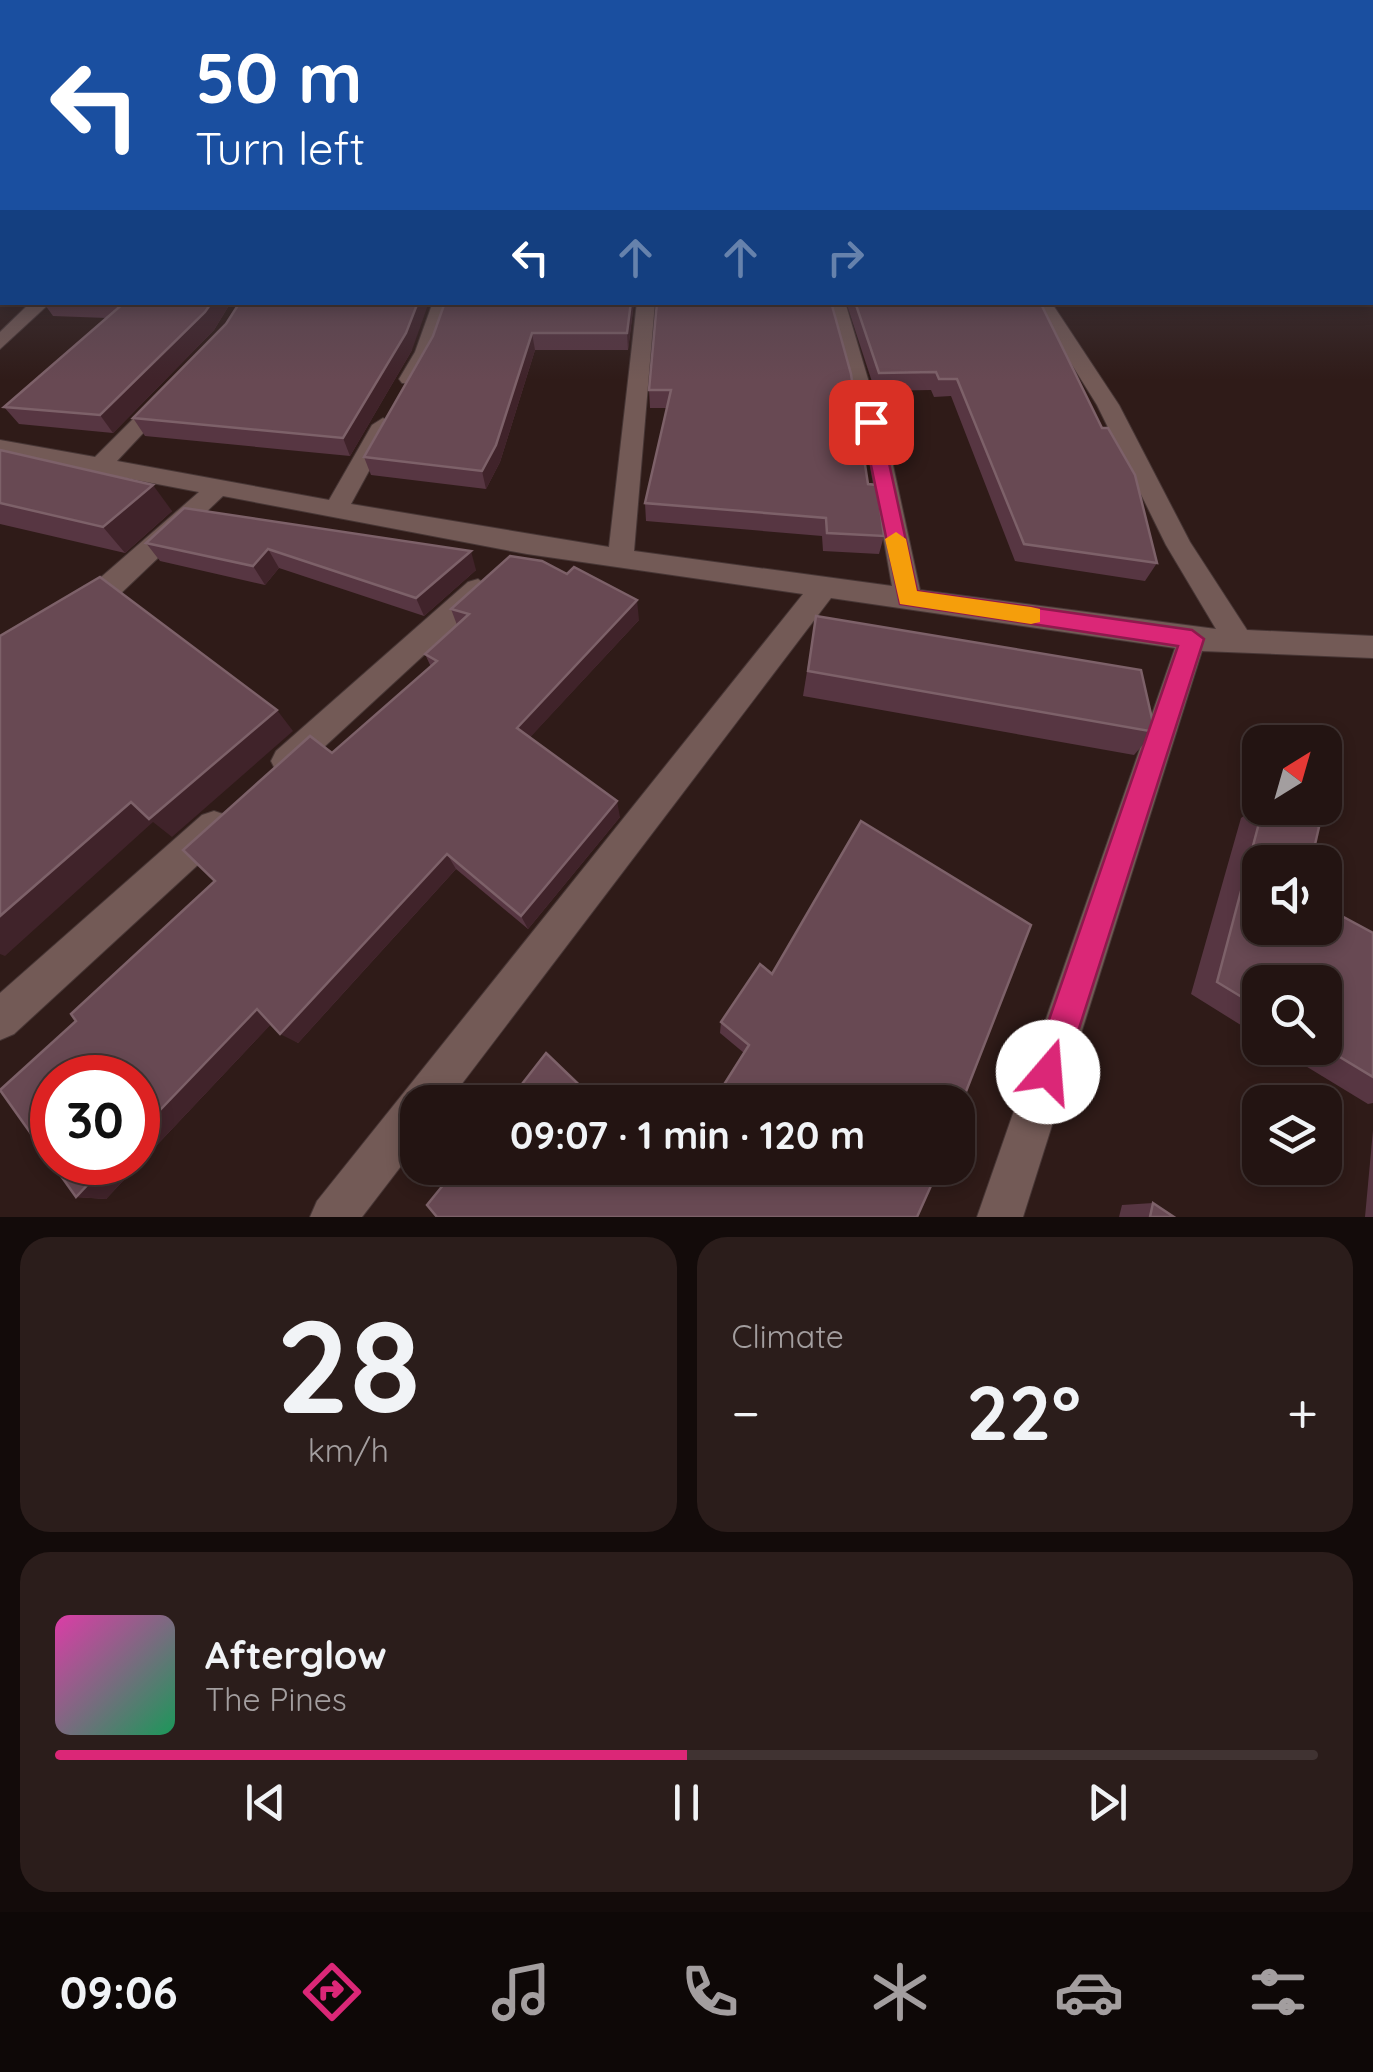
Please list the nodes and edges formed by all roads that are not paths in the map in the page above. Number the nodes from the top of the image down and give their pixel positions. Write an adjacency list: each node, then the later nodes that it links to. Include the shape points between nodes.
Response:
1 (39, 305): 6 (street)
2 (441, 305): 11 (street, via 425,352)
3 (646, 305): 13 (street)
4 (837, 305): 15 (street, via 880,456)
5 (1044, 305): 18 (street, via 1108,405 1180,546)
6 (0, 343)
7 (174, 388): 9 (street)
8 (0, 448): 9 (street)
9 (98, 468): 10 (street)
10 (218, 488): 11 (street); 16 (street, via 107,590)
11 (334, 512): 12 (street)
12 (527, 545): 13 (street); 20 (street)
13 (620, 557): 14 (street)
14 (824, 586): 15 (street); 23 (street)
15 (908, 598): 17 (street)
16 (61, 619)
17 (1192, 639): 18 (street); 26 (street)
18 (1238, 640): 19 (street)
19 (1373, 646)
20 (264, 783)
21 (234, 809): 22 (street)
22 (0, 1020)
23 (436, 1085)
24 (400, 1130): 25 (street)
25 (332, 1217)
26 (1000, 1217)

